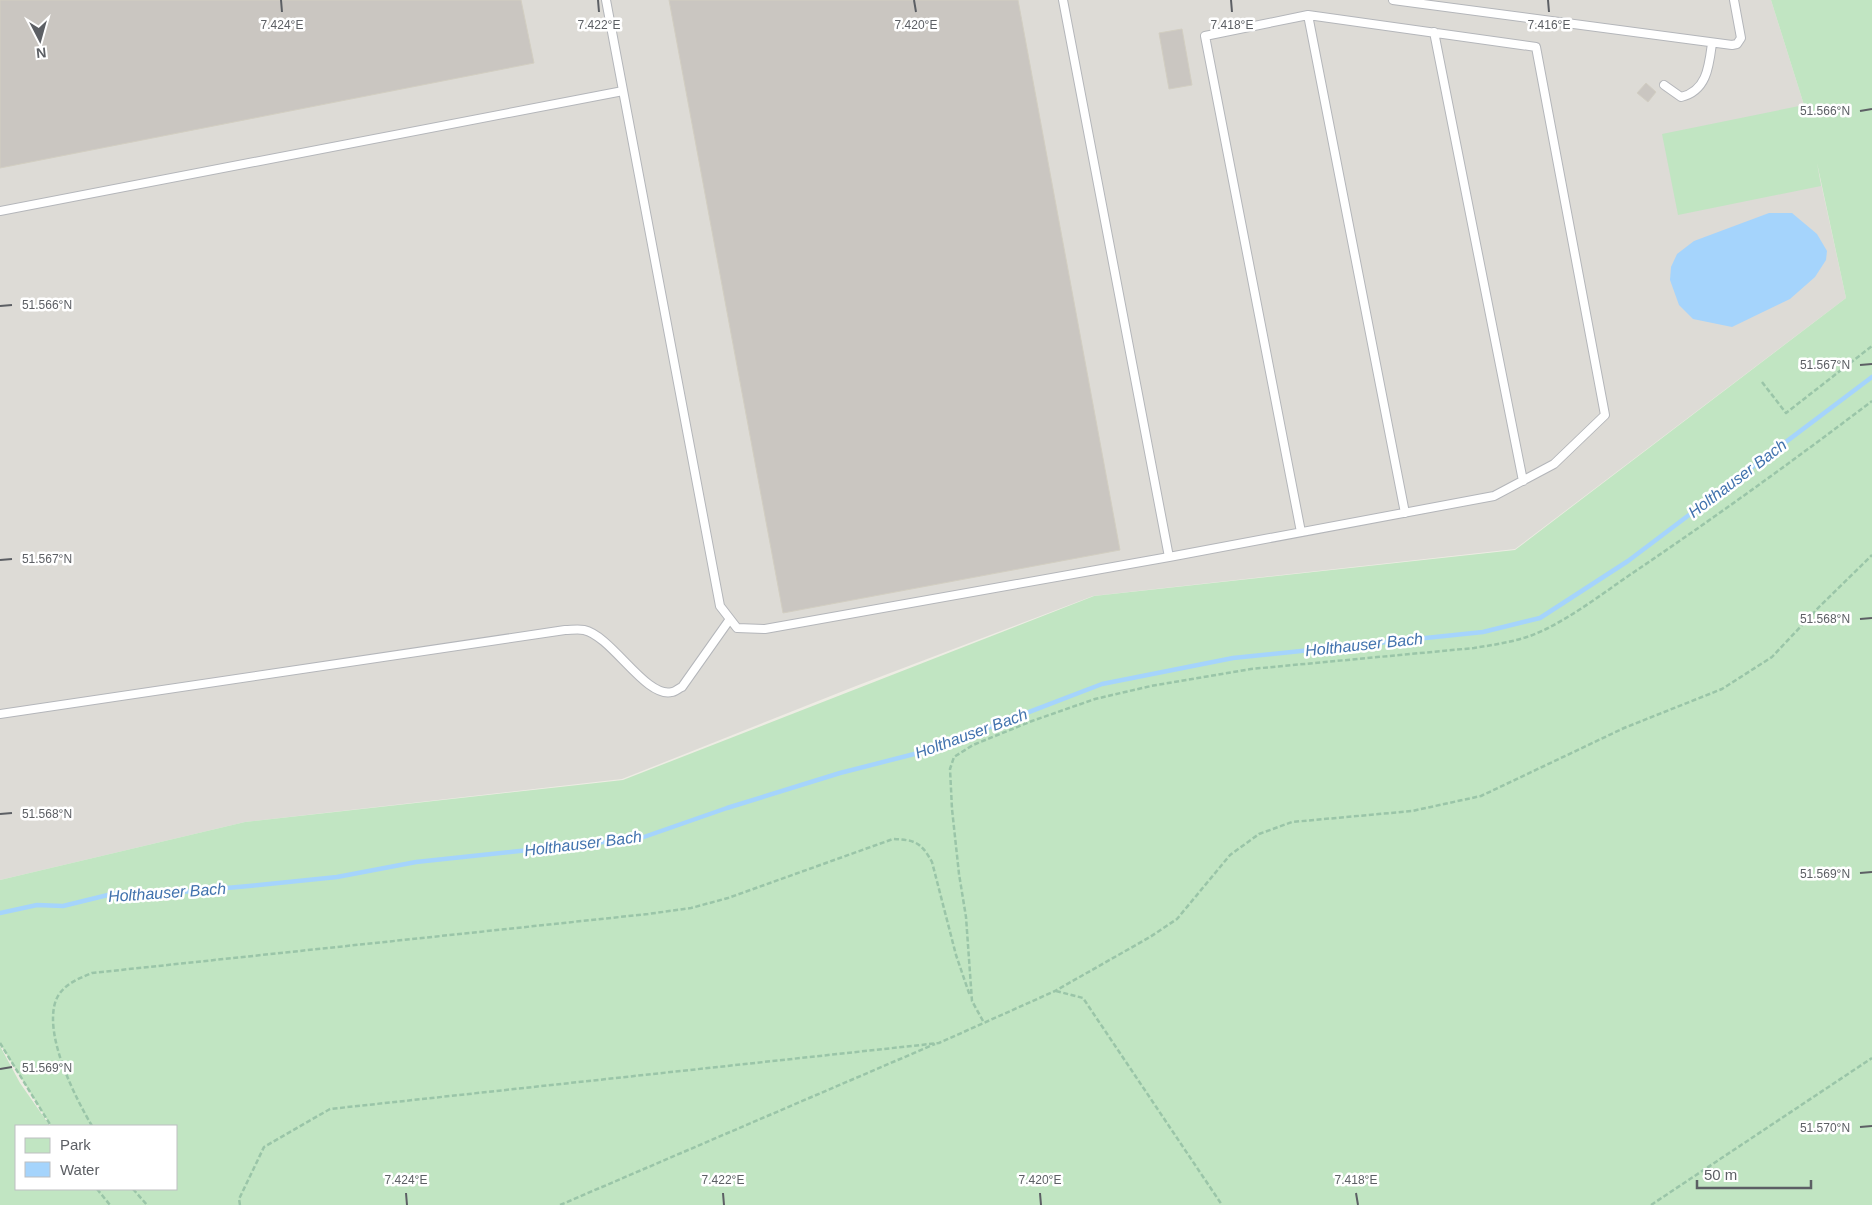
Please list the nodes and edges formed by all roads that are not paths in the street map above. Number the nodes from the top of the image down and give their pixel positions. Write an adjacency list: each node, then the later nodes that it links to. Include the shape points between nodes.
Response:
1 (606, 0): 9 (lane)
2 (1063, 0): 14 (lane)
3 (1393, 0): 7 (lane)
4 (1734, 0): 7 (lane, via 1741,38 1732,45)
5 (1308, 15): 6 (lane); 12 (lane); 13 (lane, via 1205,36)
6 (1434, 32): 11 (lane); 11 (lane, via 1536,47 1605,414 1554,464)
7 (1712, 43): 8 (lane, via 1704,82 1692,94 1681,97)
8 (1664, 85)
9 (623, 91): 10 (lane); 15 (lane, via 720,606)
10 (0, 212)
11 (1523, 481): 12 (lane, via 1494,496)
12 (1405, 513): 13 (lane)
13 (1301, 532): 14 (lane)
14 (1169, 557): 15 (lane, via 766,629 737,628)
15 (730, 619): 16 (lane, via 682,687 672,692 650,686 603,640 585,630 565,630)
16 (0, 714)

